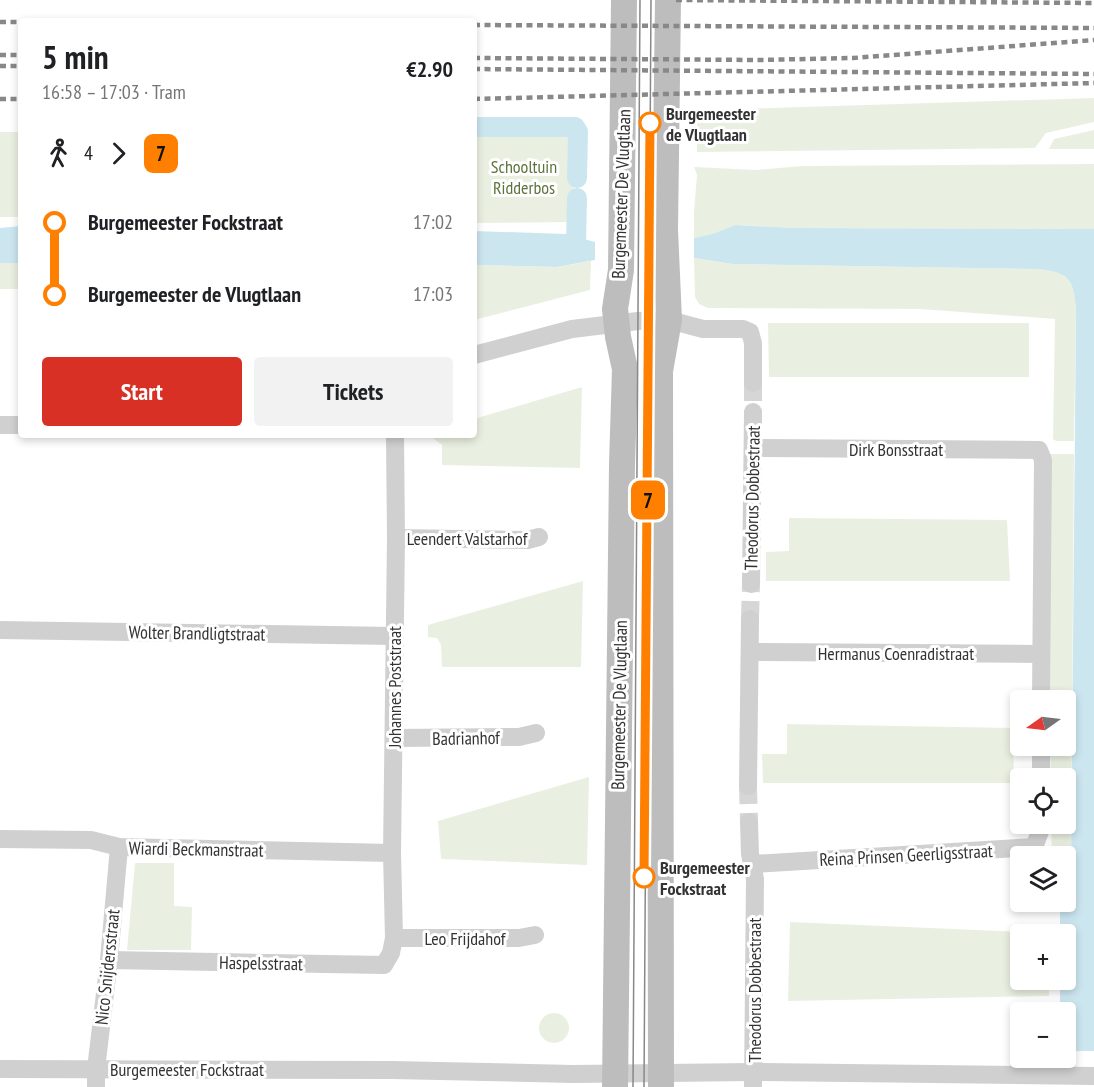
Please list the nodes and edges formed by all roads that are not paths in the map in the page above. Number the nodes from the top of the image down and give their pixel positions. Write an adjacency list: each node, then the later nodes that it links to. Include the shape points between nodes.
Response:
1 (624, 0): 4 (main road, Burgemeester De Vlugtlaan, via 622,230)
2 (668, 0): 3 (main road, via 665,230)
3 (669, 320): 4 (street); 6 (street, via 703,329 750,332); 37 (main road, via 660,371)
4 (616, 323): 5 (street, via 572,329); 36 (main road, Burgemeester De Vlugtlaan, via 625,369)
5 (477, 354)
6 (753, 382)
7 (753, 412): 11 (street, Theodorus Dobbestraat)
8 (0, 425): 9 (street)
9 (18, 425)
10 (395, 438): 13 (street, Johannes Poststraat)
11 (754, 448): 14 (street, Theodorus Dobbestraat); 19 (street, Dirk Bonsstraat, via 1039,450 1043,460)
12 (539, 537): 13 (street, Leendert Valstarhof)
13 (396, 538): 17 (street, Johannes Poststraat)
14 (752, 584)
15 (750, 619): 18 (street)
16 (0, 630): 17 (street, Wolter Brandligtstraat)
17 (394, 636): 22 (street, Johannes Poststraat)
18 (750, 652): 19 (street, Hermanus Coenradistraat); 23 (street)
19 (1041, 654): 20 (street)
20 (1041, 690)
21 (536, 733): 22 (street, Badrianhof, via 519,737)
22 (394, 738): 28 (street, Johannes Poststraat)
23 (748, 786)
24 (749, 822): 29 (street, Theodorus Dobbestraat)
25 (1039, 834): 29 (street, Reina Prinsen Geerligsstraat, via 1034,847)
26 (0, 839): 27 (street, Wiardi Beckmanstraat, via 91,840)
27 (119, 847): 28 (street, Wiardi Beckmanstraat); 32 (street, Nico Snijdersstraat)
28 (392, 853): 31 (street, Johannes Poststraat)
29 (753, 864): 38 (street, Theodorus Dobbestraat)
30 (535, 935): 31 (street, Leo Frijdahof)
31 (394, 938): 32 (street, Haspelsstraat, via 384,965)
32 (109, 960): 35 (street, Nico Snijdersstraat)
33 (0, 1069): 35 (street, Burgemeester Fockstraat)
34 (1089, 1076): 38 (street, Burgemeester Fockstraat)
35 (96, 1078): 36 (street, Burgemeester Fockstraat, via 380,1070)
36 (615, 1080): 37 (street, Burgemeester Fockstraat)
37 (661, 1080): 38 (street, Burgemeester Fockstraat)
38 (754, 1080)

